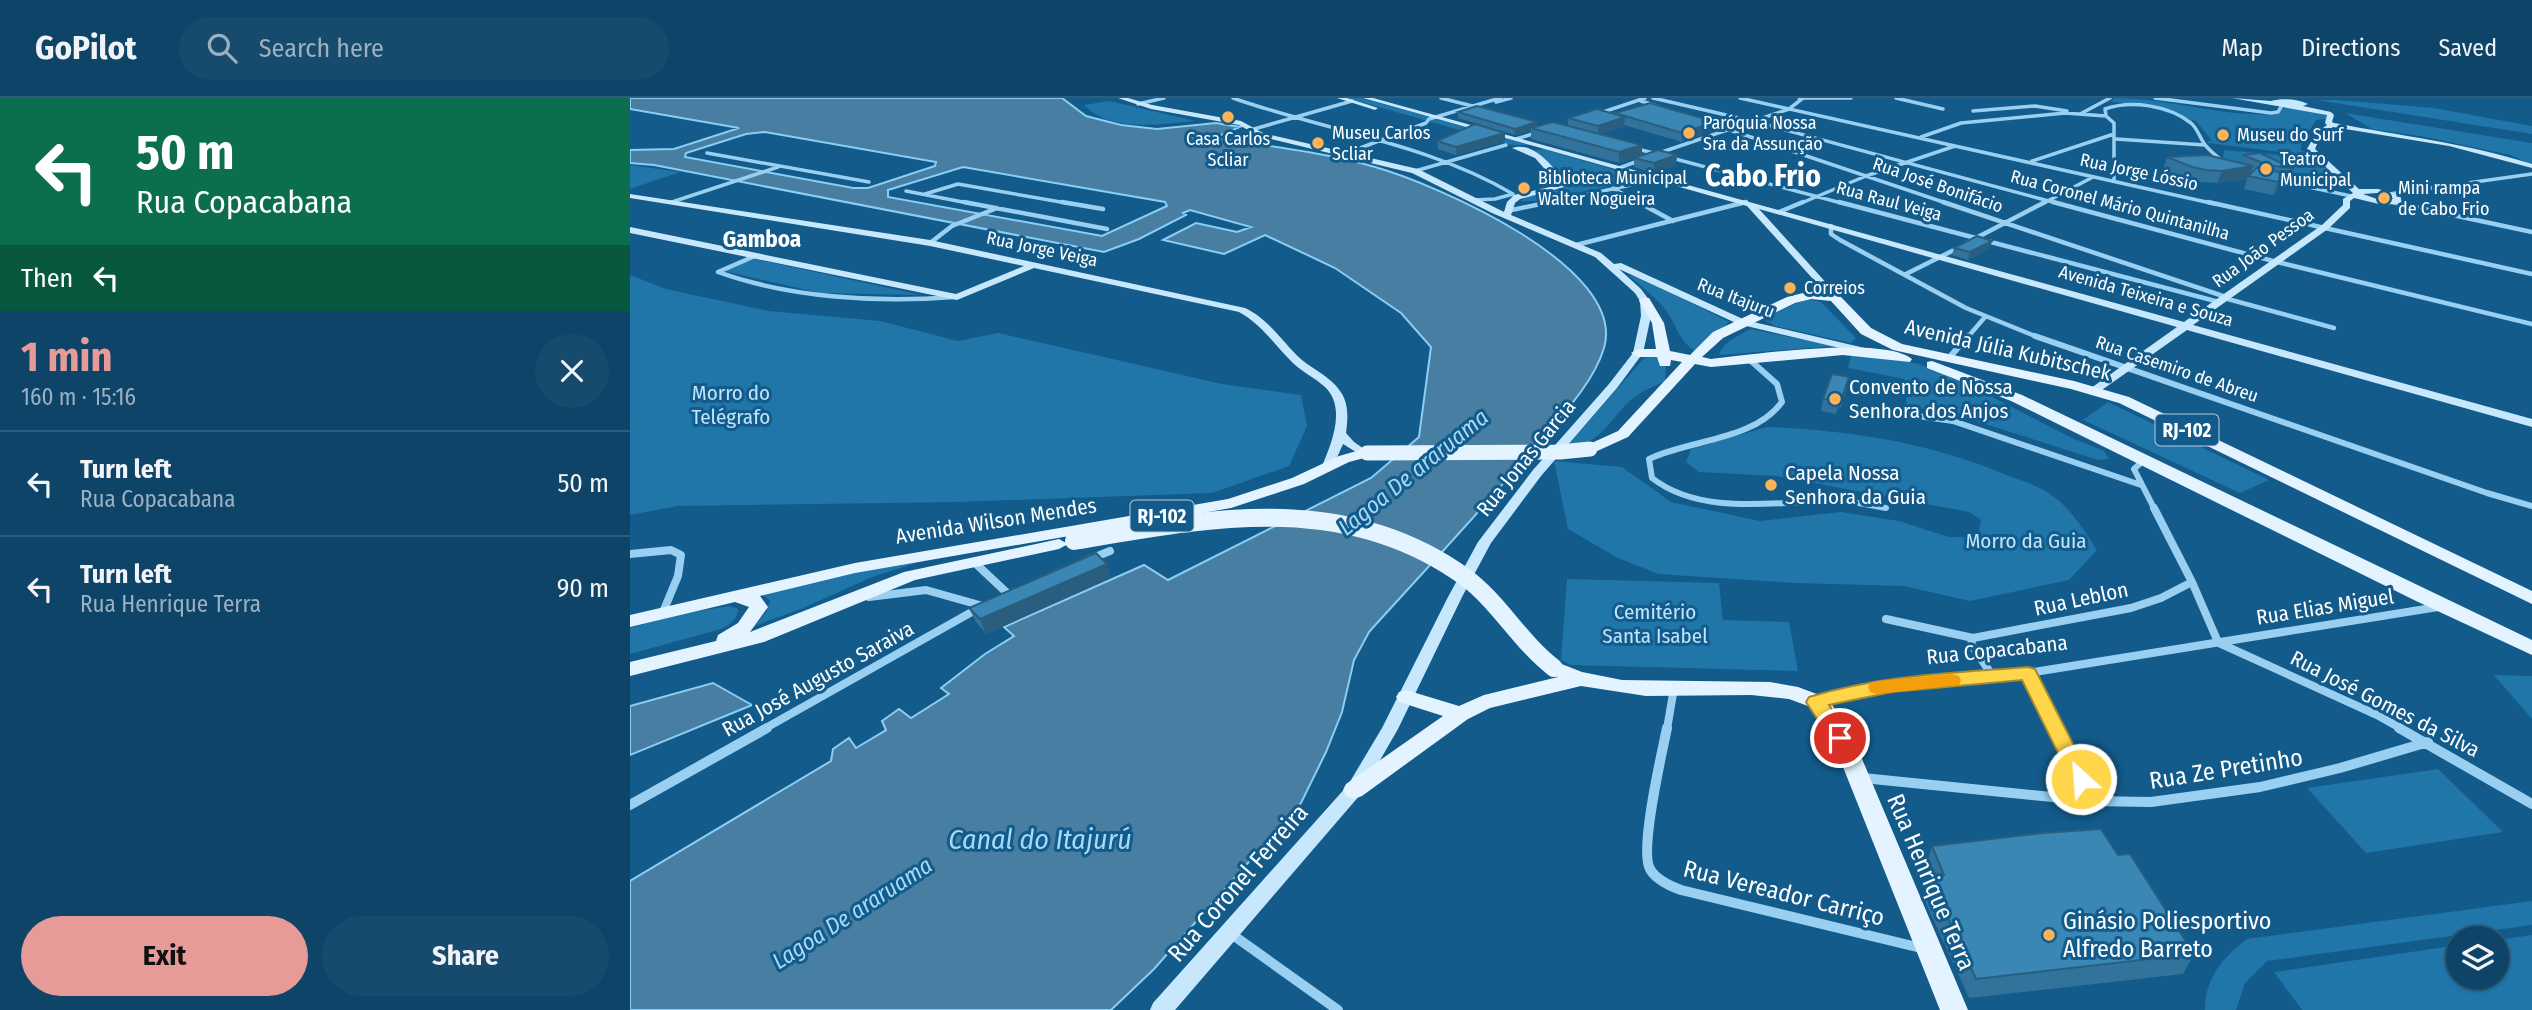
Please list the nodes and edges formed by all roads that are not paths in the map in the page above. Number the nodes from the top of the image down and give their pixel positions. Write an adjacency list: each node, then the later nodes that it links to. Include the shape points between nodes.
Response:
1 (1121, 98): 20 (main road)
2 (1164, 98): 20 (street)
3 (1233, 98): 34 (street)
4 (1340, 98): 18 (main road)
5 (1366, 98): 32 (main road)
6 (1441, 98): 21 (street)
7 (1500, 98): 21 (street)
8 (1511, 98): 22 (street)
9 (1653, 98): 36 (street, Rua Coronel Mário Quintanilha)
10 (1740, 98): 24 (street, Rua Jorge Lóssio)
11 (1801, 98): 12 (street); 24 (street)
12 (1851, 98)
13 (1896, 98): 25 (street)
14 (2110, 98): 29 (street)
15 (2155, 98): 19 (street, via 2271,113)
16 (2235, 98): 19 (main road)
17 (1644, 99): 23 (street); 30 (street)
18 (1352, 102): 34 (street); 37 (main road)
19 (2288, 102): 28 (main road, via 2305,104 2299,100); 38 (main road, via 2329,113)
20 (1138, 104): 39 (main road)
21 (1472, 106): 22 (street); 32 (street)
22 (1479, 107): 26 (street); 32 (street)
23 (1665, 109)
24 (1790, 109): 36 (street); 46 (street, Rua Jorge Lóssio)
25 (1943, 109)
26 (1491, 111)
27 (1973, 111): 29 (street, via 2035,107)
28 (2338, 111)
29 (2081, 113): 31 (street); 46 (street, via 1955,124)
30 (1590, 116)
31 (2106, 116): 45 (street, via 2114,123); 52 (street, via 2105,109 2122,104 2173,114 2194,125)
32 (1439, 118): 37 (street); 42 (main road)
33 (2350, 118): 41 (main road)
34 (1291, 119): 39 (street); 49 (street)
35 (1701, 121): 40 (street, Rua José Bonifácio)
36 (1752, 121): 40 (street); 60 (street, Rua Coronel Mário Quintanilha)
37 (1426, 123): 44 (main road); 49 (street)
38 (2330, 126): 41 (main road); 47 (main road)
39 (1254, 129): 57 (main road, via 1261,135)
40 (1725, 129): 58 (street); 67 (street, Rua José Bonifácio)
41 (2356, 130): 47 (main road); 65 (main road)
42 (1486, 131): 44 (main road); 48 (main road)
43 (1540, 131): 48 (street)
44 (1473, 135): 50 (main road)
45 (2115, 136): 52 (street); 61 (street); 72 (street)
46 (1920, 138): 53 (street, Rua Jorge Lóssio)
47 (2317, 138): 71 (main road, via 2311,149)
48 (1516, 139): 51 (main road)
49 (1377, 141): 57 (street); 59 (street)
50 (1506, 145): 55 (main road); 59 (street)
51 (1536, 145): 55 (main road); 64 (main road)
52 (2205, 145): 63 (street)
53 (1956, 146): 60 (street); 61 (street, Rua Jorge Lóssio)
54 (1631, 147): 58 (street, Rua Raul Veiga)
55 (1519, 149): 77 (main road, via 1538,156 1564,185)
56 (707, 152): 62 (street)
57 (1347, 153): 66 (main road)
58 (1657, 154): 64 (street); 82 (street, Rua Raul Veiga)
59 (1453, 161): 66 (street); 79 (street)
60 (1904, 162): 67 (street); 86 (street, Rua Coronel Mário Quintanilha)
61 (2029, 162): 68 (street, Rua Jorge Lóssio)
62 (781, 166): 73 (street); 85 (street)
63 (2232, 167)
64 (1619, 168): 70 (main road)
65 (2530, 170): 83 (street)
66 (1415, 171): 84 (main road)
67 (1866, 176): 82 (street); 95 (street, Rua José Bonifácio)
68 (2094, 177): 72 (street, Rua Jorge Lóssio); 86 (street)
69 (2268, 178): 80 (street)
70 (1659, 179): 74 (street); 88 (main road)
71 (2344, 180): 76 (main road); 80 (main road)
72 (2114, 181): 97 (street, Rua Jorge Lóssio)
73 (869, 182)
74 (1612, 188): 93 (street); 94 (street)
75 (906, 191): 78 (street)
76 (2378, 191): 80 (main road); 83 (main road)
77 (1532, 193): 79 (street); 93 (main road, via 1517,197)
78 (924, 194): 90 (street); 91 (street, via 958,184)
79 (1513, 194): 84 (street)
80 (2356, 194): 87 (main road); 89 (main road, Rua João Pessoa, via 2346,201)
81 (630, 196): 85 (main road, Rua Jorge Veiga)
82 (1816, 197): 92 (street); 101 (street, Rua Raul Veiga)
83 (2390, 198): 87 (main road); 100 (street)
84 (1472, 200): 93 (main road)
85 (672, 201): 102 (main road, Rua Jorge Veiga)
86 (2048, 201): 95 (street); 107 (street, Rua Coronel Mário Quintanilha)
87 (2380, 202): 89 (main road)
88 (1748, 203): 92 (main road, Avenida Teixeira e Souza); 94 (street); 112 (main road, Avenida Júlia Kubitschek)
89 (2347, 206): 97 (main road, Rua João Pessoa)
90 (998, 208): 98 (street); 102 (street, via 952,226)
91 (1103, 209)
92 (1779, 212): 96 (main road, Avenida Teixeira e Souza)
93 (1507, 213): 103 (main road)
94 (1674, 221): 103 (street)
95 (2004, 223): 101 (street); 113 (street, Rua José Bonifácio)
96 (1831, 226): 106 (main road, Avenida Teixeira e Souza); 109 (street, Rua Casemiro de Abreu, via 1831,234 1840,240)
97 (2325, 227): 107 (main road, Rua João Pessoa); 110 (street, Rua Jorge Lóssio)
98 (1107, 229)
99 (630, 230): 105 (main road)
100 (2532, 232)
101 (1976, 238): 106 (street); 113 (street, Rua Raul Veiga)
102 (930, 243): 108 (main road, Rua Jorge Veiga)
103 (1576, 245): 104 (main road)
104 (1598, 255): 114 (main road); 116 (main road, Rua Itajuru)
105 (755, 256): 111 (main road); 111 (street, via 718,272 836,298)
106 (1941, 256): 109 (street); 118 (main road, Avenida Teixeira e Souza)
107 (2273, 261): 113 (main road, Rua João Pessoa); 117 (street, Rua Coronel Mário Quintanilha)
108 (1034, 265): 111 (main road); 131 (main road, Rua Jorge Veiga, via 1222,304 1252,315 1272,330 1303,367 1334,389 1341,401)
109 (1906, 274): 115 (street, Rua Casemiro de Abreu)
110 (2532, 274)
111 (957, 297)
112 (1835, 298): 116 (main road, RJ-102, via 1802,296); 123 (main road, Avenida Júlia Kubitschek / RJ-102, via 1866,331 1885,342)
113 (2223, 299): 118 (main road, Rua João Pessoa); 119 (street)
114 (1645, 301): 121 (main road, Rua Jonas Garcia); 122 (main road, via 1658,323)
115 (1985, 317): 123 (street); 126 (street, Rua Casemiro de Abreu)
116 (1742, 323): 120 (main road, Rua Itajuru); 125 (main road, RJ-102, via 1718,335)
117 (2532, 324)
118 (2184, 326): 126 (main road, Rua João Pessoa); 130 (main road, Avenida Teixeira e Souza)
119 (2334, 328)
120 (1868, 352): 124 (main road, Avenida Júlia Kubitschek, via 1814,352); 133 (main road, Avenida Júlia Kubitschek, via 1954,372)
121 (1638, 353): 122 (main road, Avenida Júlia Kubitschek); 163 (main road, Rua Jonas Garcia, via 1485,542)
122 (1662, 354): 125 (main road, Avenida Júlia Kubitschek); 127 (main road)
123 (1949, 358): 128 (main road, Avenida Júlia Kubitschek / RJ-102)
124 (1750, 360): 125 (main road, Avenida Júlia Kubitschek); 137 (street, via 1780,391 1781,401 1769,420 1656,453 1647,465 1653,479 1670,491 1714,502 1837,501)
125 (1690, 361): 127 (main road, RJ-102)
126 (2128, 366): 128 (main road, Rua João Pessoa); 136 (street, Rua Casemiro de Abreu)
127 (1665, 386): 132 (main road, RJ-102, bridge, via 1623,434 1590,449)
128 (2095, 390): 147 (main road, Avenida Júlia Kubitschek / RJ-102, via 2152,413)
129 (1868, 409): 135 (street, via 1953,421)
130 (2532, 423)
131 (1339, 433): 132 (main road); 134 (main road, Rua Jorge Veiga)
132 (1366, 453): 134 (main road, Avenida Wilson Mendes / RJ-102)
133 (2145, 459): 135 (street, via 2134,469); 150 (main road, Avenida Júlia Kubitschek)
134 (1327, 468): 138 (main road, Avenida Wilson Mendes / RJ-102, via 1265,494 1200,510)
135 (2141, 485): 143 (street)
136 (2532, 506)
137 (1886, 508)
138 (951, 550): 142 (main road); 146 (main road, Avenida Wilson Mendes / RJ-102)
139 (1110, 551): 141 (street)
140 (630, 554): 151 (street, via 671,550 681,555)
141 (1086, 561)
142 (974, 562): 145 (street); 148 (main road, Avenida Wilson Mendes / RJ-102, via 910,576); 161 (main road, Avenida Wilson Mendes / RJ-102, bridge, via 1193,522 1277,515 1323,519 1378,530 1419,547 1468,578 1531,651)
143 (2192, 582): 154 (street, Rua Leblon, via 2131,608); 155 (street)
144 (1016, 588): 145 (street, Rua José Augusto Saraiva)
145 (1006, 592): 149 (street, Rua José Augusto Saraiva)
146 (732, 596): 151 (main road, Avenida Wilson Mendes / RJ-102); 157 (main road, via 753,600 757,612 735,634)
147 (2532, 598)
148 (848, 600): 149 (street, via 926,590); 157 (main road, Avenida Wilson Mendes / RJ-102, via 769,633)
149 (983, 606): 171 (street, Rua José Augusto Saraiva)
150 (2438, 607): 155 (street, Rua Elias Miguel); 156 (main road, Avenida Júlia Kubitschek)
151 (663, 612): 153 (main road, Avenida Wilson Mendes / RJ-102)
152 (1886, 619): 154 (street)
153 (630, 621)
154 (1973, 638): 160 (street, via 1974,651)
155 (2218, 642): 159 (street, Rua Copacabana); 166 (street, Rua José Gomes da Silva)
156 (2532, 649)
157 (701, 653): 158 (main road, Avenida Wilson Mendes / RJ-102)
158 (630, 669)
159 (2028, 673): 160 (street, Rua Copacabana); 169 (street)
160 (1994, 678): 164 (street, Rua Copacabana, via 1892,685)
161 (1576, 680): 162 (main road, RJ-102); 165 (main road, via 1505,695)
162 (1674, 688): 164 (main road, RJ-102, via 1769,689); 173 (street, Rua Vereador Carriço, via 1646,846 1646,858 1657,878 1700,897)
163 (1406, 696): 165 (main road); 168 (main road, Rua Jonas Garcia)
164 (1816, 702): 167 (main road, Rua Henrique Terra)
165 (1461, 714): 168 (main road)
166 (2428, 742): 169 (street, Rua Ze Pretinho, via 2259,787 2151,802); 170 (street, Rua José Gomes da Silva)
167 (1858, 777): 169 (street, Rua Ze Pretinho); 173 (main road, Rua Henrique Terra)
168 (1354, 790): 172 (main road, Rua Coronel Ferreira)
169 (2092, 801)
170 (2532, 804)
171 (630, 805)
172 (1230, 933): 174 (main road, Rua Coronel Ferreira); 175 (street)
173 (1929, 950): 176 (main road, Rua Henrique Terra)
174 (1161, 1010)
175 (1338, 1010)
176 (1954, 1010)

